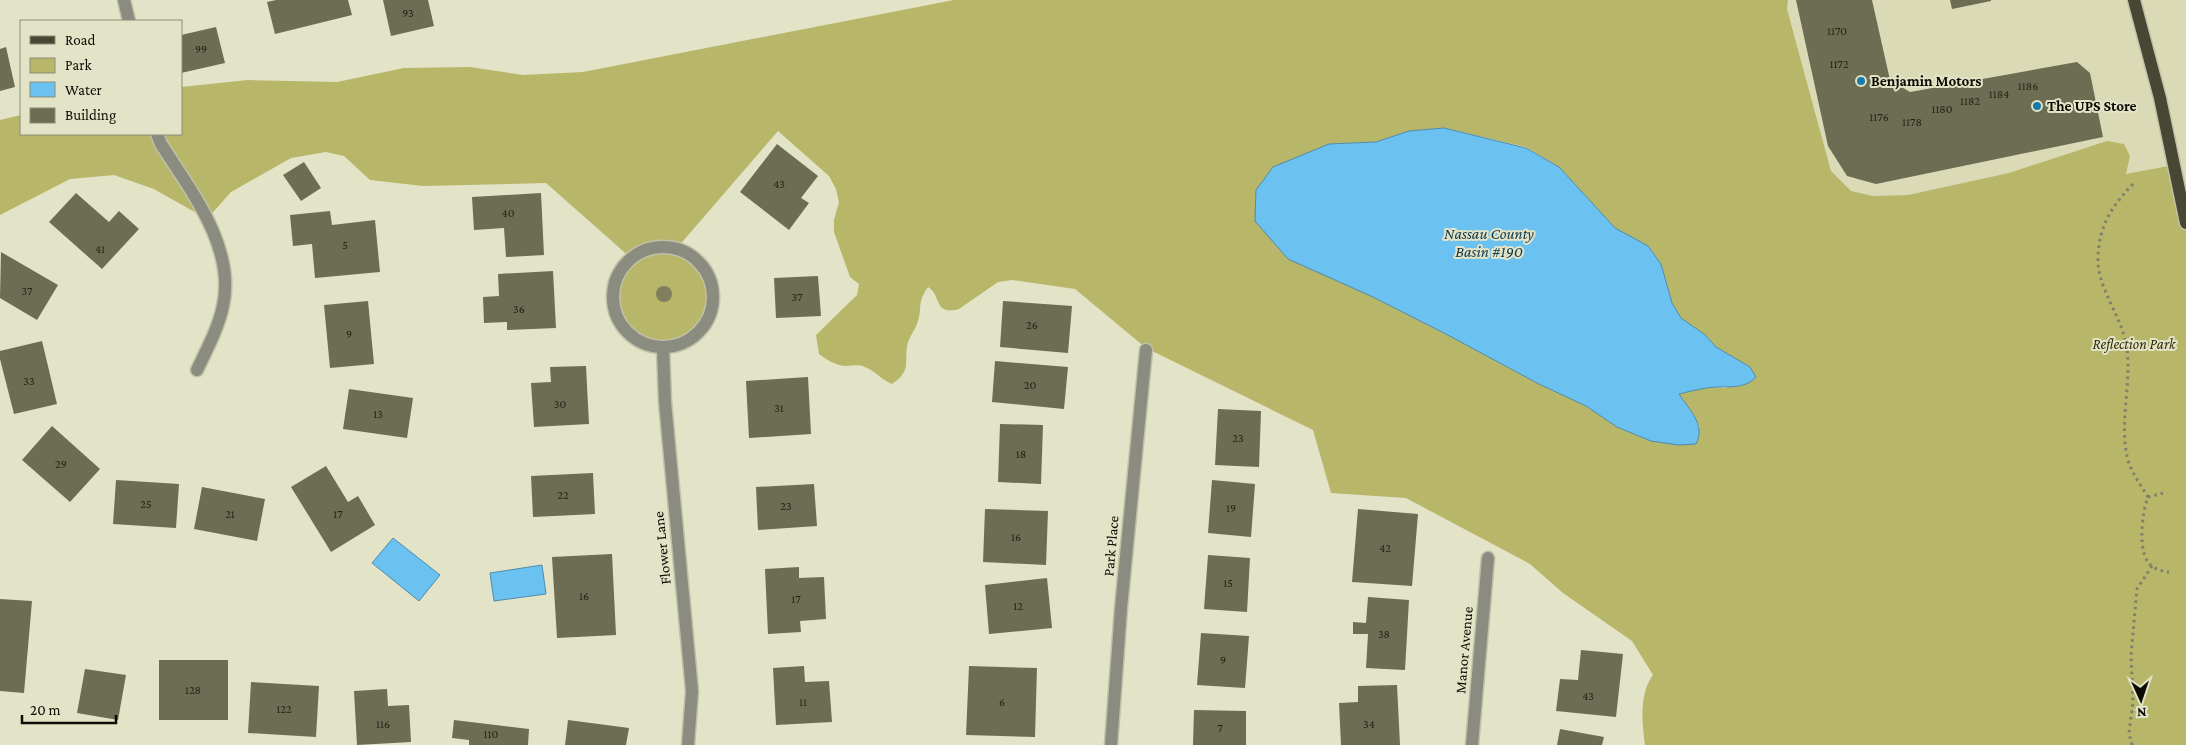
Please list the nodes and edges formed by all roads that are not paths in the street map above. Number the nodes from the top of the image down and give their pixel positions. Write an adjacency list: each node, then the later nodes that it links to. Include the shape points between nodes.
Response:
1 (124, 0): 3 (street)
2 (2134, 0): 5 (main road, via 2160,98)
3 (129, 20)
4 (157, 135): 8 (street, via 203,209 221,256 225,278 223,304 213,337)
5 (2186, 223)
6 (663, 348): 6 (street, via 678,346 704,328 714,298 712,282 704,267 692,256 660,247 645,250 631,258 614,284 613,300 616,315 634,338); 10 (street, Flower Lane, via 664,402 692,691)
7 (1146, 350): 11 (street, Park Place)
8 (197, 370)
9 (1488, 558): 12 (street, Manor Avenue)
10 (688, 745)
11 (1111, 745)
12 (1472, 745)

